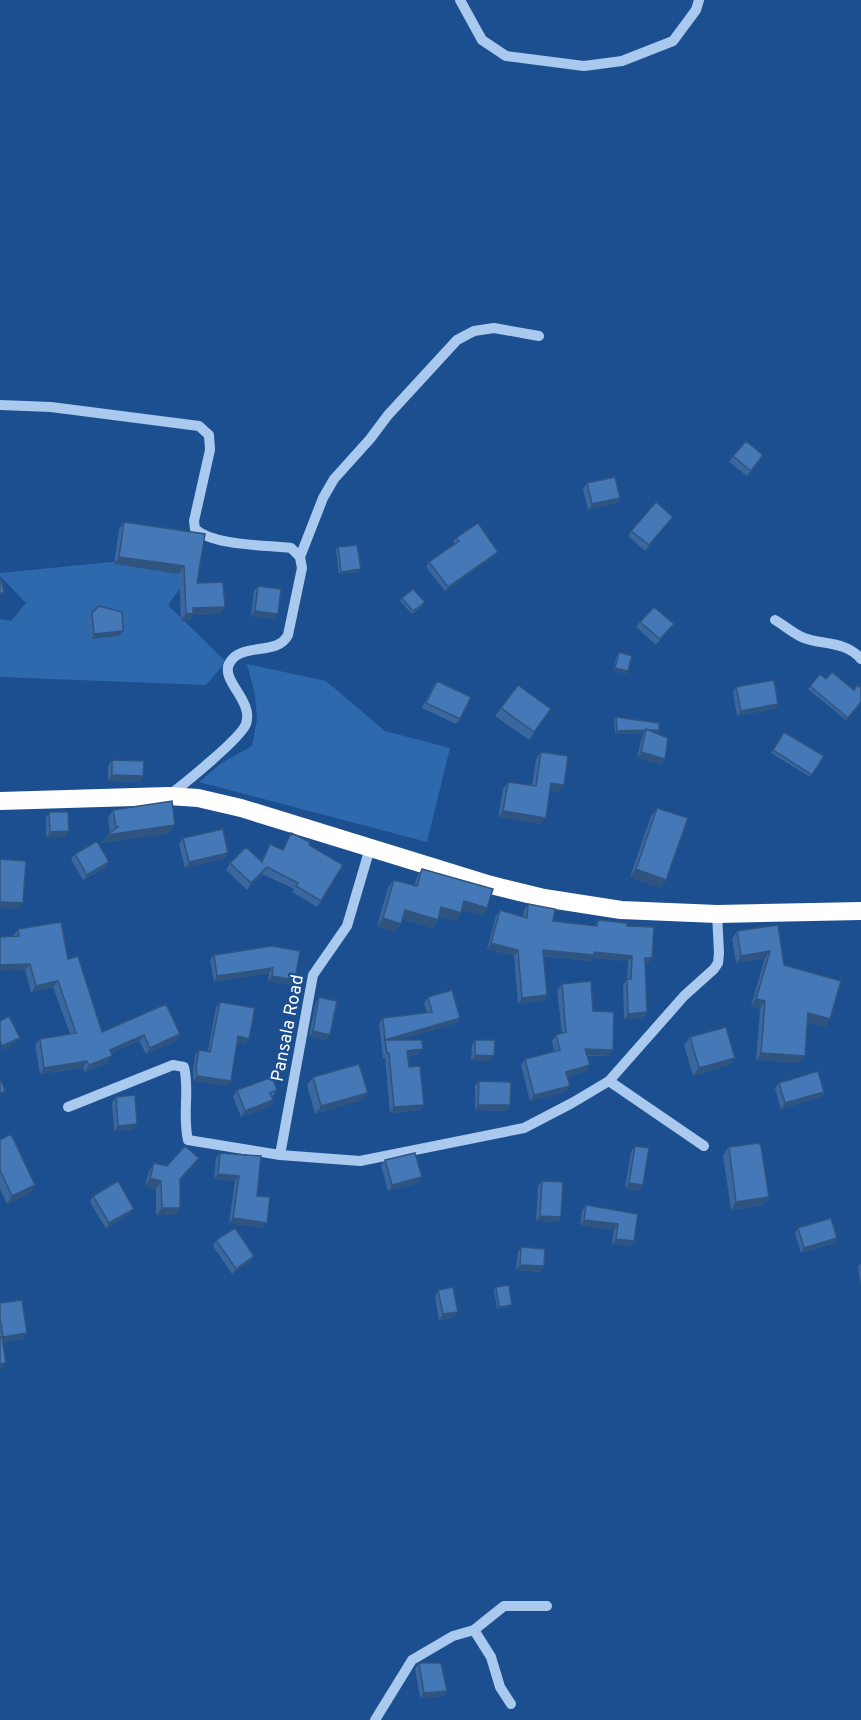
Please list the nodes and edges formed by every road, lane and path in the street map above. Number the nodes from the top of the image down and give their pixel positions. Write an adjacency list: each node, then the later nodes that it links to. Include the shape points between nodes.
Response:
1 (460, 0): 2 (street, via 482,40 506,56 584,66 622,61 673,41)
2 (699, 0)
3 (539, 336): 5 (street, via 494,328 457,339 334,479)
4 (0, 405): 5 (street, via 51,406 199,426 209,435 210,450 195,529 202,535 232,542 291,548)
5 (300, 557): 8 (street, via 302,568 285,641 246,652 229,663 230,680 245,703 246,724 231,742)
6 (775, 620): 7 (street, via 803,638 854,650)
7 (861, 659)
8 (168, 796): 9 (highway); 10 (highway, via 241,808)
9 (0, 801)
10 (370, 848): 12 (highway, via 544,898 621,910); 16 (street, Pansala Road, via 347,926 313,975)
11 (861, 911): 12 (highway)
12 (717, 914): 13 (street, via 718,963)
13 (609, 1081): 15 (street); 16 (street, via 524,1128 360,1161)
14 (68, 1107): 16 (street, via 173,1065 184,1066 184,1126 188,1140)
15 (704, 1146)
16 (280, 1155)
17 (547, 1606): 18 (street, via 504,1606)
18 (474, 1630): 19 (street, via 491,1657 500,1687); 20 (street, via 453,1636 412,1660)
19 (511, 1704)
20 (377, 1717)

